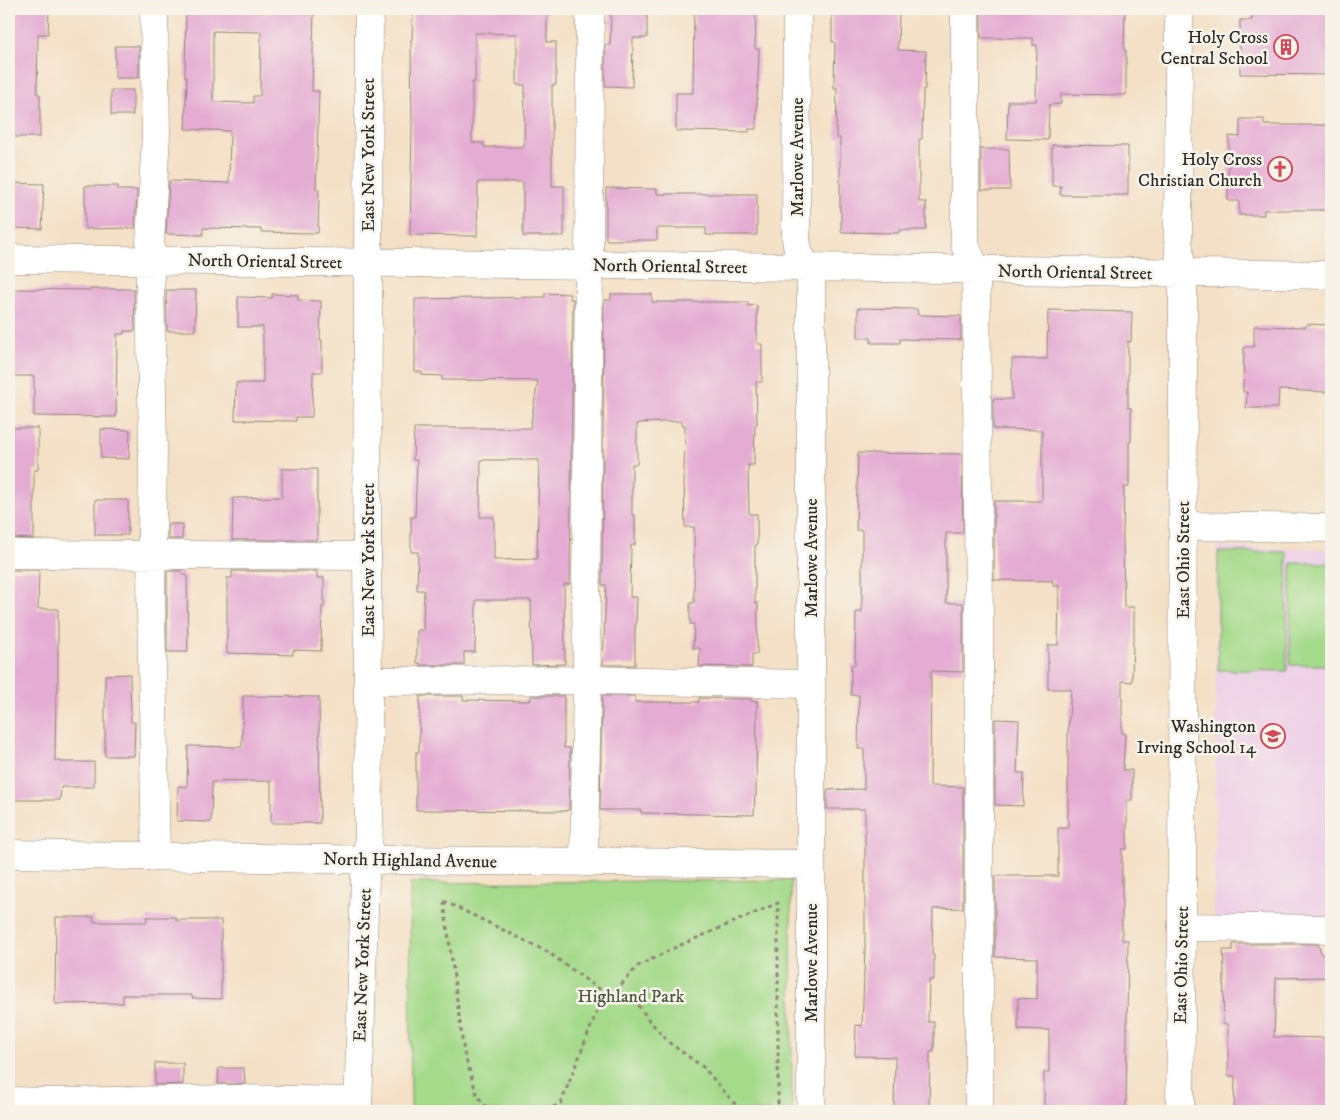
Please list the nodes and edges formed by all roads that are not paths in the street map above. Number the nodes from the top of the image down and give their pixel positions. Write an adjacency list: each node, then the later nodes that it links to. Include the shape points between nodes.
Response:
1 (154, 9): 8 (street, via 156,134)
2 (369, 9): 9 (street, East New York Street)
3 (590, 9): 10 (street)
4 (797, 9): 11 (street, Marlowe Avenue, via 796,239 798,251)
5 (965, 9): 12 (street, via 965,245)
6 (1179, 9): 13 (street, East Ohio Street, via 1178,239)
7 (9, 259): 8 (street, North Oriental Street)
8 (151, 260): 9 (street, North Oriental Street); 18 (street)
9 (368, 262): 10 (street, North Oriental Street); 19 (street, East New York Street)
10 (590, 265): 11 (street, North Oriental Street); 20 (street)
11 (808, 267): 12 (street, North Oriental Street); 22 (street, Marlowe Avenue, via 811,282)
12 (976, 270): 13 (street, North Oriental Street); 33 (street)
13 (1181, 273): 14 (street, North Oriental Street); 15 (street, East Ohio Street)
14 (1331, 275)
15 (1183, 526): 16 (street); 28 (street, East Ohio Street)
16 (1331, 528)
17 (9, 554): 18 (street)
18 (152, 554): 19 (street); 24 (street)
19 (367, 556): 21 (street, East New York Street)
20 (587, 680): 21 (street); 22 (street); 26 (street)
21 (368, 681): 25 (street, East New York Street)
22 (811, 684): 27 (street, Marlowe Avenue)
23 (9, 854): 24 (street, North Highland Avenue)
24 (156, 856): 25 (street, North Highland Avenue)
25 (368, 859): 26 (street, North Highland Avenue); 31 (street, East New York Street)
26 (584, 862): 27 (street, North Highland Avenue)
27 (811, 864): 32 (street, Marlowe Avenue)
28 (1182, 927): 29 (street); 34 (street, East Ohio Street)
29 (1331, 929)
30 (9, 1101): 31 (street, via 226,1099)
31 (358, 1106)
32 (812, 1111)
33 (979, 1111)
34 (1180, 1111)

